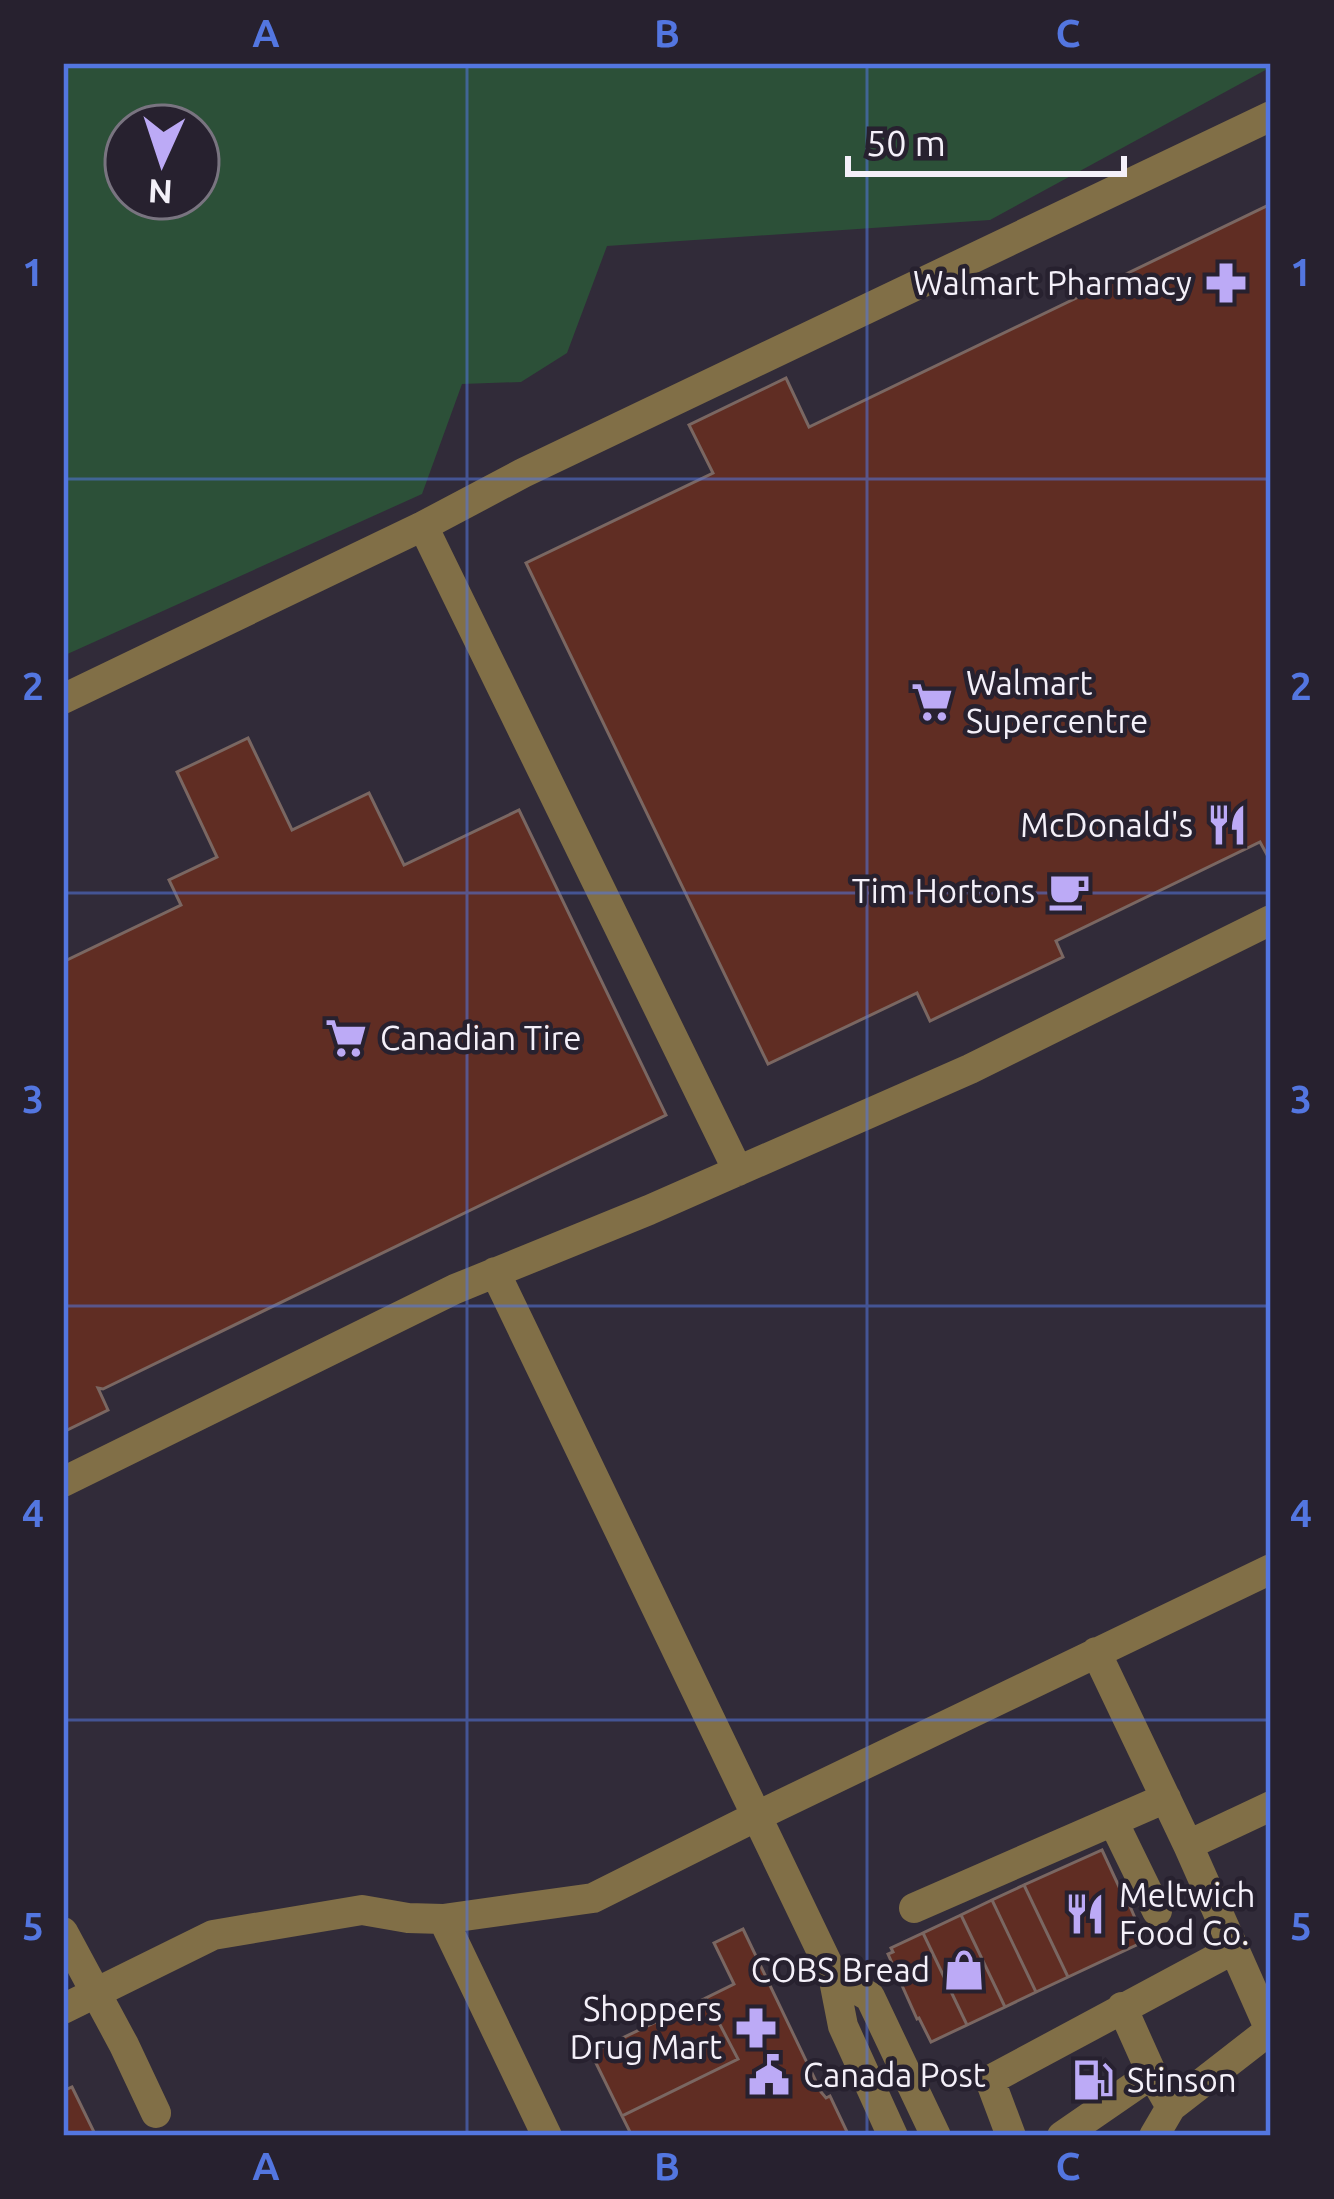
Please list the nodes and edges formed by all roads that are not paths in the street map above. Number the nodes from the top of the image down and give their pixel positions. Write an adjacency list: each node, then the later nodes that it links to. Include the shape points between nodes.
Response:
1 (1271, 116): 2 (lane)
2 (423, 526): 3 (lane); 5 (lane)
3 (63, 699)
4 (1271, 920): 5 (lane, via 1008,1052)
5 (738, 1172): 6 (lane)
6 (495, 1272): 7 (lane); 12 (lane)
7 (63, 1482)
8 (1271, 1569): 9 (lane)
9 (1096, 1652): 10 (lane); 12 (lane)
10 (1166, 1798): 13 (lane); 14 (lane)
11 (1271, 1806): 14 (lane)
12 (757, 1816): 17 (lane, via 593,1898); 20 (lane)
13 (1113, 1821): 15 (lane); 16 (lane)
14 (1188, 1845): 19 (lane)
15 (914, 1908)
16 (1156, 1911)
17 (443, 1919): 21 (lane, via 362,1910 213,1935); 27 (lane)
18 (63, 1933): 21 (lane)
19 (1234, 1949): 22 (lane); 25 (lane, via 1270,2030)
20 (833, 1975): 28 (lane, via 843,2026); 29 (lane, via 870,1997)
21 (97, 1992): 23 (lane); 26 (lane)
22 (1122, 2007): 24 (lane); 30 (lane, via 990,2080)
23 (63, 2009)
24 (1152, 2074): 25 (lane); 31 (lane)
25 (1171, 2107): 32 (lane)
26 (156, 2113)
27 (547, 2136)
28 (893, 2136)
29 (936, 2136)
30 (1011, 2136)
31 (1063, 2136)
32 (1154, 2136)

